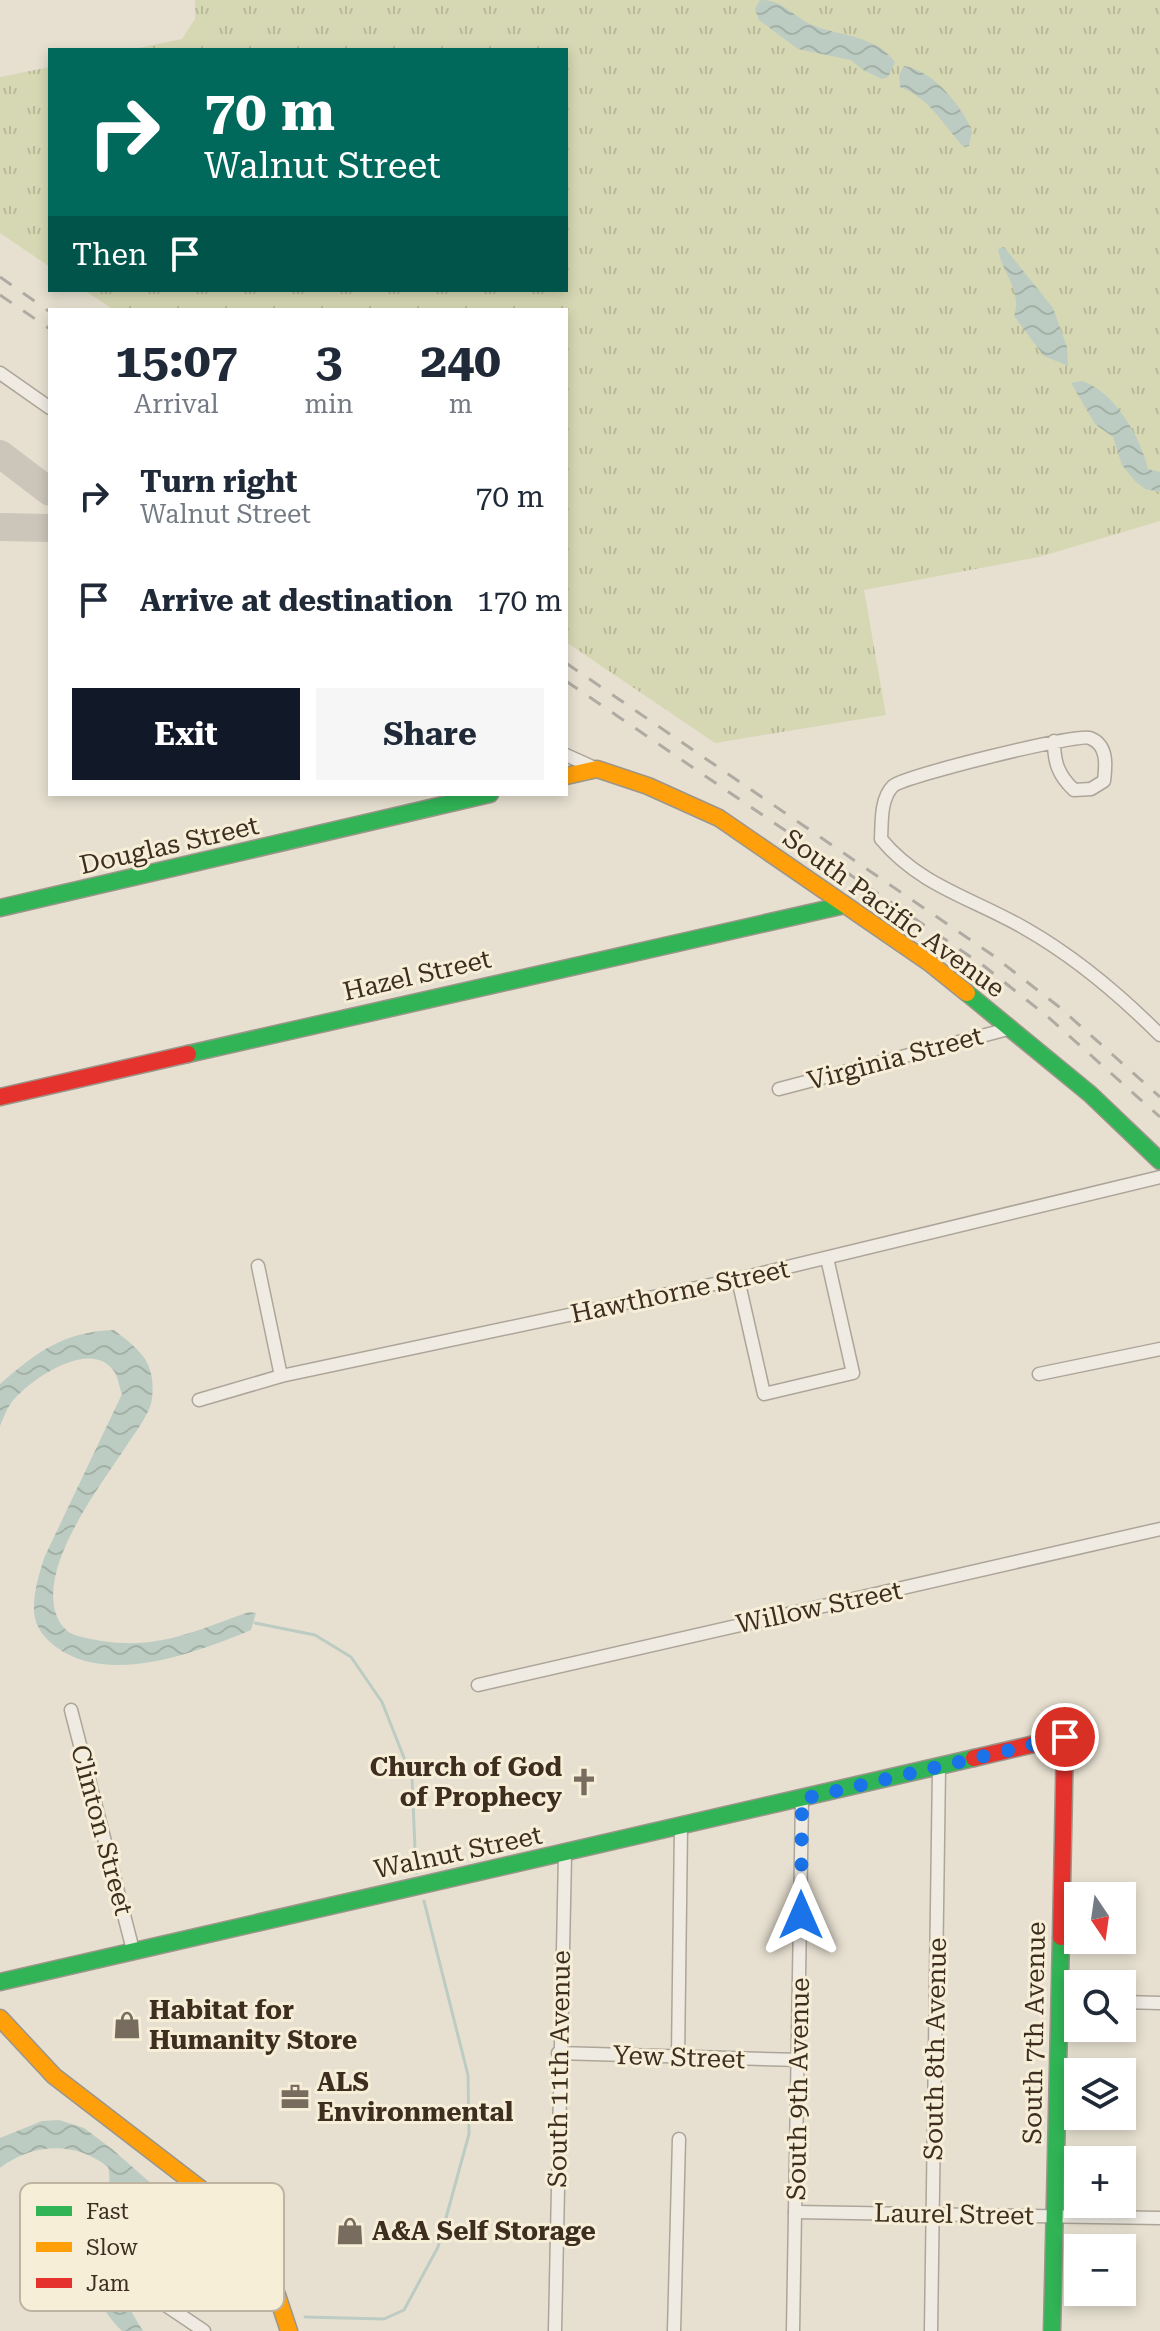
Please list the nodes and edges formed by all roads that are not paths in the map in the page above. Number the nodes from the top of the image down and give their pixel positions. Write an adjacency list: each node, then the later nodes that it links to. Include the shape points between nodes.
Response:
1 (0, 373): 2 (street)
2 (48, 407)
3 (1054, 741): 3 (street, via 1088,737 1101,745 1104,781 1074,790 1058,770); 11 (street, via 915,776 893,787 882,808 881,839 903,865 1028,930 1074,961)
4 (568, 756): 5 (street, South Pacific Avenue)
5 (597, 769): 6 (street); 8 (street, South Pacific Avenue, via 719,818)
6 (568, 776)
7 (481, 796): 9 (street, Douglas Street)
8 (845, 905): 10 (street, South Pacific Avenue); 13 (street, Hazel Street)
9 (0, 908)
10 (1012, 1028): 12 (street, Virginia Street); 14 (street, South Pacific Avenue)
11 (1160, 1035)
12 (779, 1089)
13 (0, 1097)
14 (1160, 1161)
15 (1160, 1177): 16 (street, Hawthorne Street)
16 (827, 1258): 18 (street, Hawthorne Street); 18 (street, via 853,1373 794,1387 764,1394)
17 (258, 1266): 21 (street)
18 (738, 1279): 21 (street, Hawthorne Street)
19 (1160, 1349): 20 (street)
20 (1039, 1374)
21 (281, 1376): 22 (street, Hawthorne Street)
22 (199, 1400)
23 (1160, 1529): 24 (street, Willow Street)
24 (478, 1685)
25 (71, 1710): 31 (street, Clinton Street)
26 (1065, 1737): 27 (street, Walnut Street); 33 (street, South 7th Avenue)
27 (939, 1767): 28 (street, Walnut Street); 44 (street, South 8th Avenue)
28 (802, 1799): 29 (street, Walnut Street); 40 (street, South 9th Avenue)
29 (681, 1827): 30 (street, Walnut Street); 39 (street)
30 (565, 1855): 31 (street, Walnut Street); 38 (street, South 11th Avenue)
31 (133, 1950): 32 (street, Walnut Street)
32 (0, 1982)
33 (1059, 2001): 34 (street); 45 (street, South 7th Avenue)
34 (1064, 2001)
35 (1136, 2002): 36 (street)
36 (1160, 2003)
37 (0, 2018): 42 (street, via 54,2076)
38 (558, 2053): 39 (street, Yew Street); 51 (street, South 11th Avenue)
39 (678, 2057): 40 (street, Yew Street)
40 (800, 2060): 43 (street, South 9th Avenue)
41 (679, 2139): 52 (street)
42 (193, 2183)
43 (795, 2212): 44 (street, Laurel Street); 53 (street, South 9th Avenue)
44 (933, 2213): 45 (street, Laurel Street); 54 (street, South 8th Avenue)
45 (1054, 2215): 46 (street, Laurel Street); 55 (street, South 7th Avenue)
46 (1160, 2218)
47 (174, 2311): 49 (street)
48 (282, 2311): 50 (street)
49 (204, 2331)
50 (289, 2331)
51 (555, 2331)
52 (674, 2331)
53 (793, 2331)
54 (931, 2331)
55 (1052, 2331)

